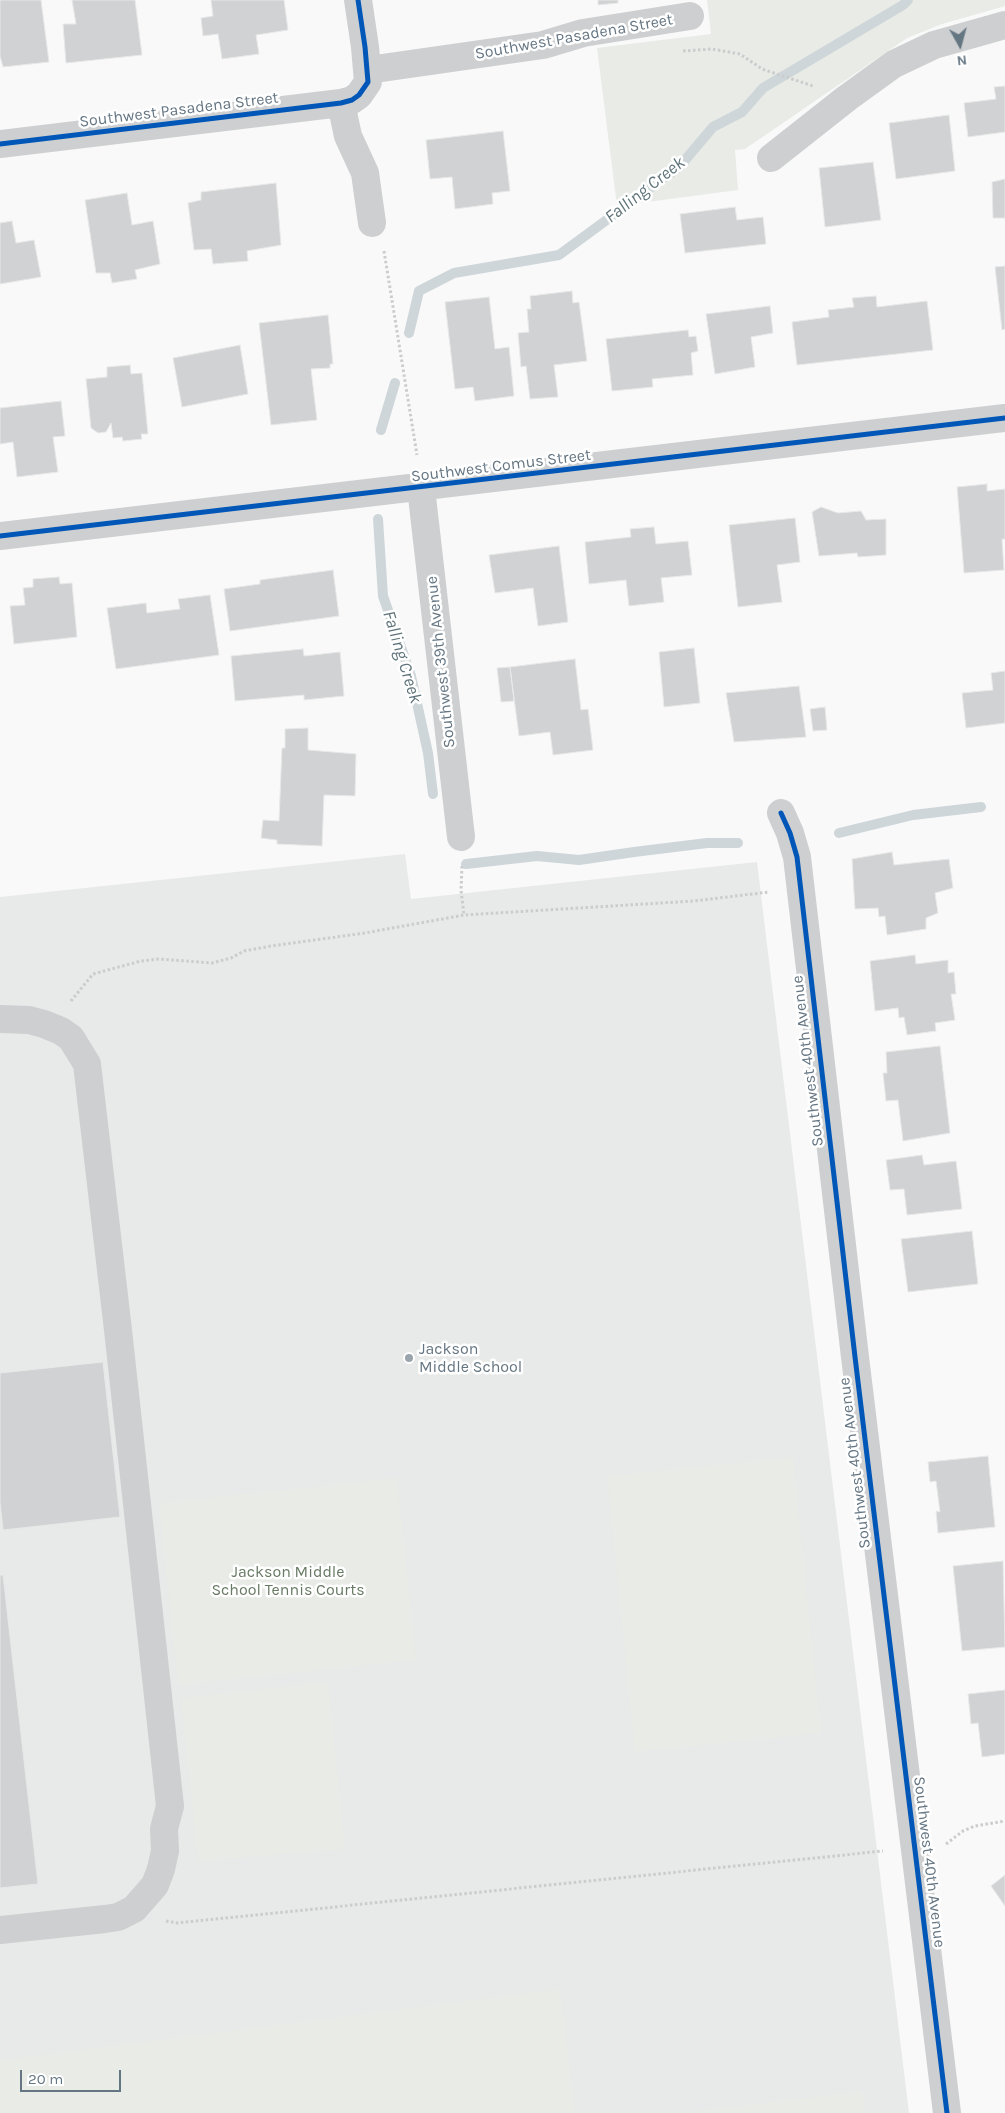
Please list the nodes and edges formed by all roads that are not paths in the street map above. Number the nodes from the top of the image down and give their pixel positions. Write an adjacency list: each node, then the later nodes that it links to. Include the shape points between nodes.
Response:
1 (358, 0): 4 (street)
2 (690, 16): 4 (street, Southwest Pasadena Street, via 583,33)
3 (1005, 25): 6 (street, via 934,45 894,64)
4 (356, 90): 5 (street, Southwest Pasadena Street); 7 (street, via 348,136 365,173)
5 (0, 144)
6 (771, 158)
7 (372, 223)
8 (1005, 418): 9 (street, Southwest Comus Street)
9 (421, 488): 10 (street, Southwest Comus Street); 12 (street, Southwest 39th Avenue)
10 (0, 536)
11 (781, 813): 15 (street, Southwest 40th Avenue, via 794,846 801,889)
12 (460, 837)
13 (0, 1019): 14 (street, via 29,1020 52,1027 71,1038 87,1064 170,1806 164,1829 165,1851 161,1869 154,1885 134,1909 105,1920)
14 (0, 1930)
15 (948, 2113)

